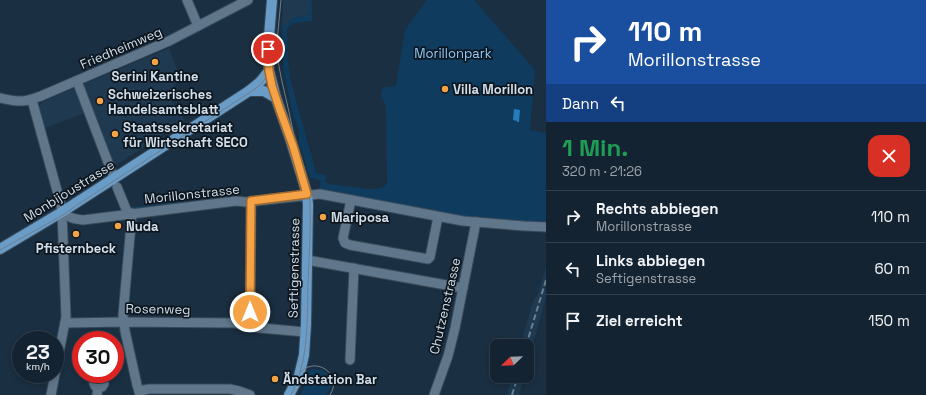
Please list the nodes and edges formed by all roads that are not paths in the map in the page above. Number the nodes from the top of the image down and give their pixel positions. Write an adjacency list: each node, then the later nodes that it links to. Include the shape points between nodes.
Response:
1 (186, 0): 4 (street)
2 (248, 0): 4 (street, Friedheimweg)
3 (272, 0): 5 (main road, Seftigenstrasse)
4 (198, 26): 6 (street, Friedheimweg)
5 (269, 71): 7 (main road, Monbijoustrasse); 9 (main road, Seftigenstrasse)
6 (77, 81): 10 (street, Friedheimweg); 11 (street)
7 (249, 91): 9 (main road, via 264,91); 11 (main road, Monbijoustrasse)
8 (0, 98): 10 (street, Friedheimweg, via 22,102)
9 (276, 98): 12 (main road, Seftigenstrasse)
10 (32, 100): 15 (street)
11 (115, 183): 15 (main road, Monbijoustrasse); 16 (street)
12 (307, 194): 13 (street, Morillonstrasse); 14 (street, Morillonstrasse); 21 (main road, Seftigenstrasse)
13 (351, 200): 17 (street, Morillonstrasse); 17 (street, via 344,238 345,243 350,245 428,259)
14 (251, 201): 16 (street, Morillonstrasse); 26 (street)
15 (62, 212): 16 (street, Morillonstrasse, via 80,220); 20 (main road, Monbijoustrasse); 25 (street)
16 (130, 214): 24 (street)
17 (438, 217): 18 (street, Morillonstrasse)
18 (476, 222): 19 (street, Morillonstrasse); 23 (street, Chutzenstrasse)
19 (546, 227)
20 (0, 249)
21 (307, 260): 22 (street); 28 (main road, Seftigenstrasse)
22 (354, 268): 23 (street); 29 (street)
23 (463, 288): 35 (street, Chutzenstrasse, via 450,348)
24 (124, 322): 25 (street, Rosenweg); 26 (street, Rosenweg, via 235,323); 31 (street)
25 (65, 323): 27 (street)
26 (250, 327): 28 (street, Rosenweg)
27 (63, 331)
28 (305, 332): 34 (main road, Seftigenstrasse, via 300,371)
29 (350, 360)
30 (53, 383): 32 (street)
31 (140, 393): 33 (street, via 149,389 230,389)
32 (51, 395)
33 (250, 395)
34 (289, 395)
35 (434, 395)

